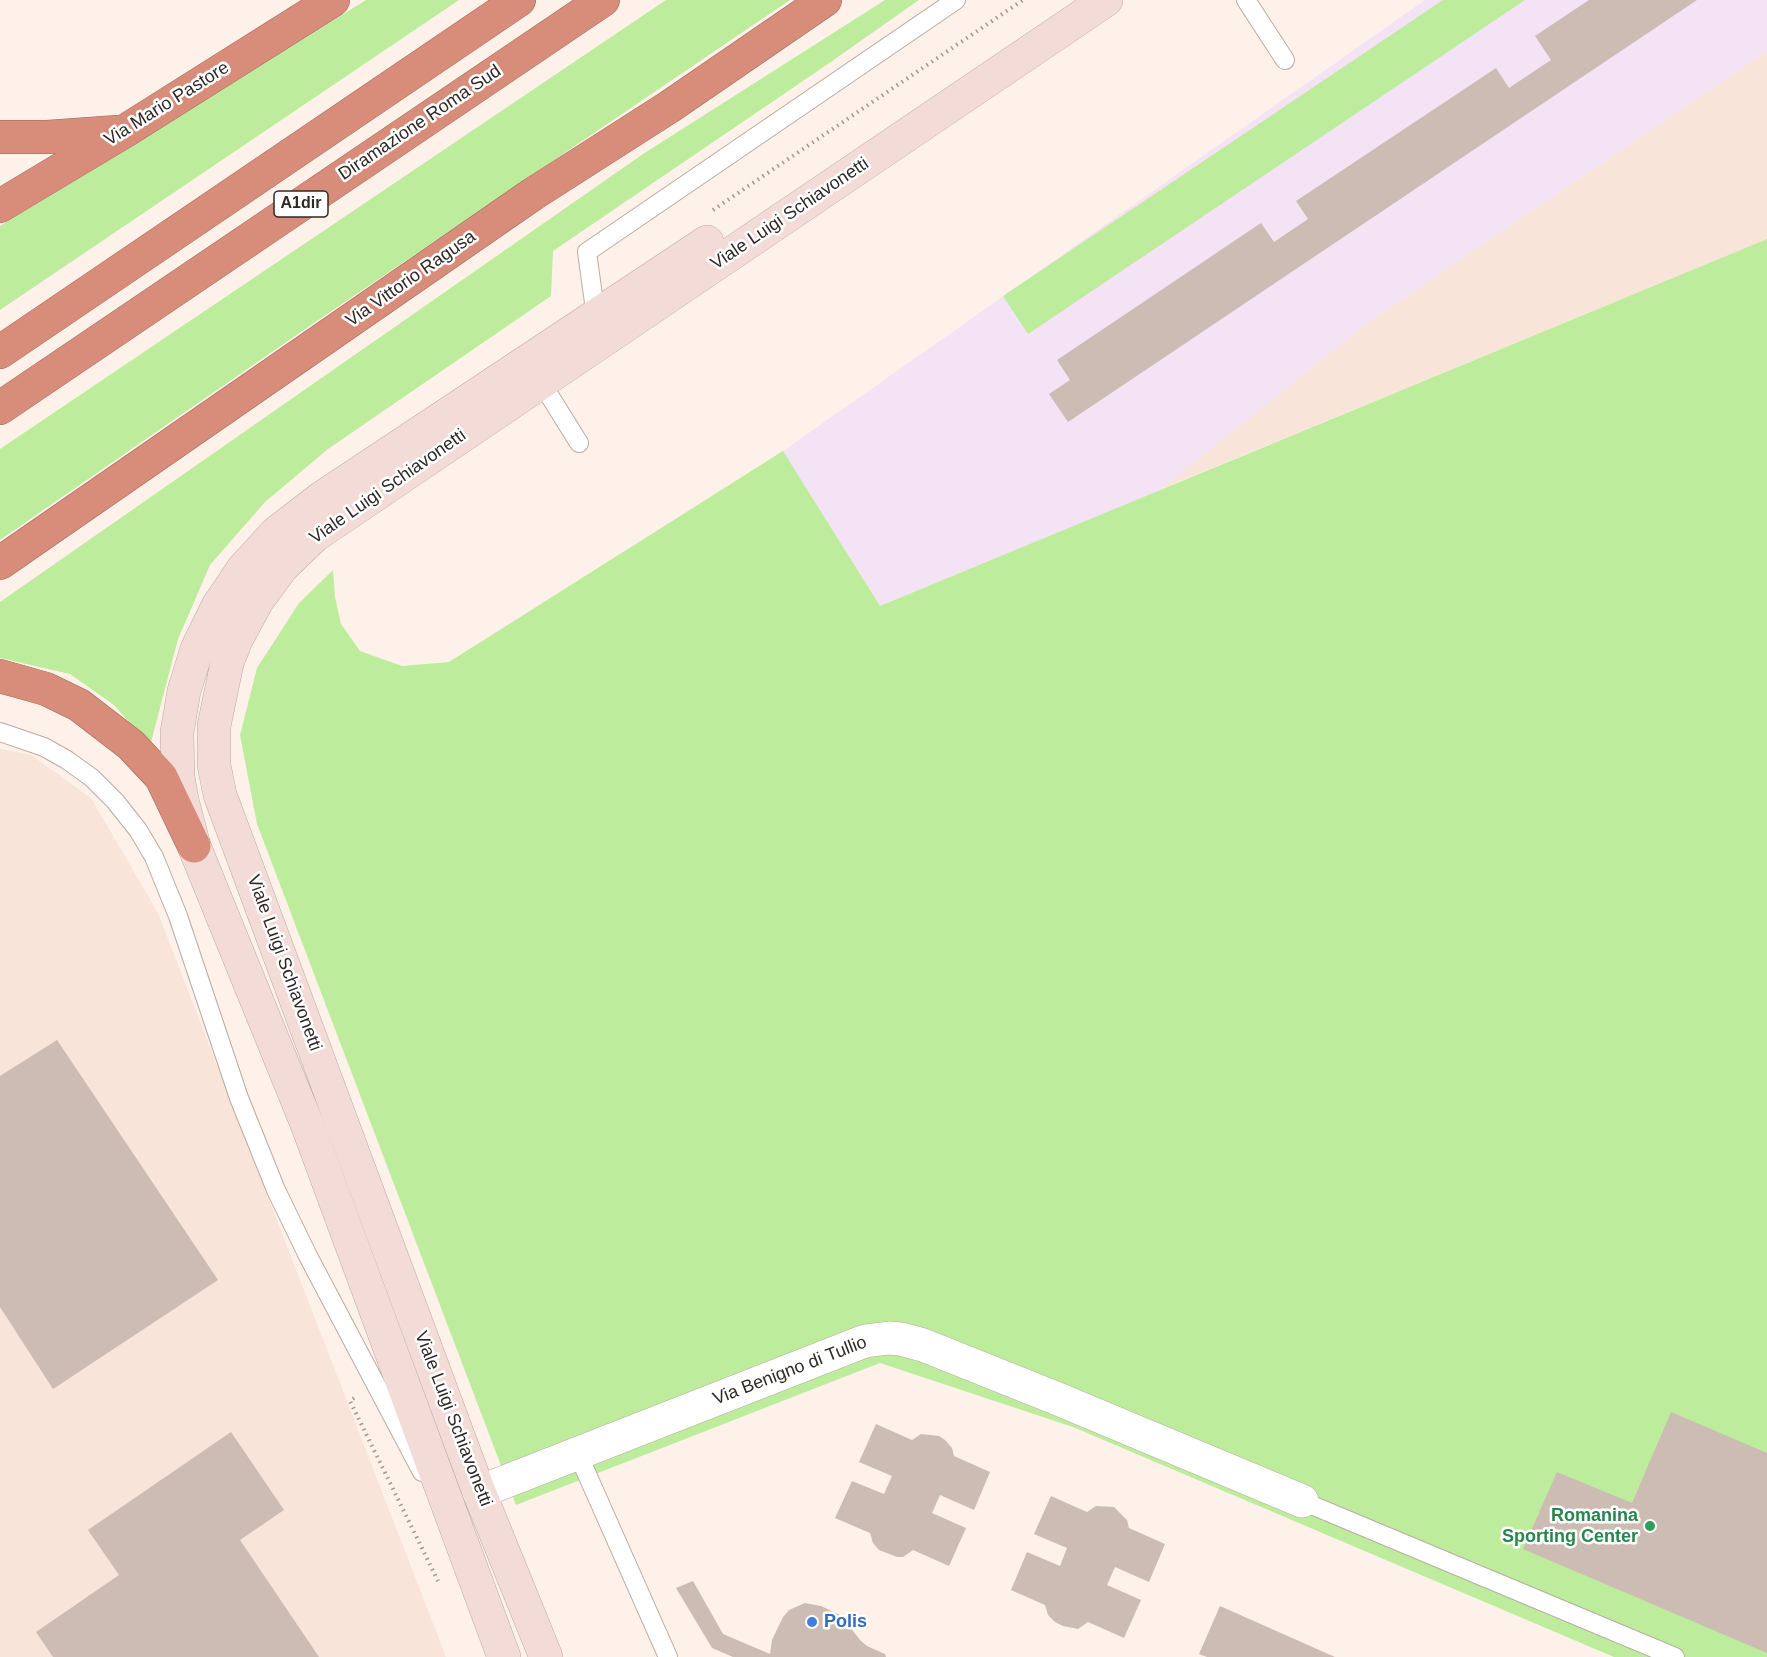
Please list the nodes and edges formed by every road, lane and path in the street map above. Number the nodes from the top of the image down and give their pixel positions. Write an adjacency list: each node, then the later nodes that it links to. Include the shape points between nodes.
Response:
1 (333, 0): 11 (highway, Via Mario Pastore)
2 (519, 0): 16 (highway, A1dir)
3 (603, 0): 18 (highway, Diramazione Roma Sud / A1dir)
4 (825, 0): 20 (highway, Via Vittorio Ragusa, via 533,194)
5 (956, 0): 15 (lane, via 587,252)
6 (1023, 0): 14 (path)
7 (1067, 0): 15 (street, Viale Luigi Schiavonetti)
8 (1106, 0): 17 (street, Viale Luigi Schiavonetti)
9 (1245, 0): 10 (lane)
10 (1285, 60)
11 (125, 131): 12 (highway); 13 (highway, Via Mario Pastore)
12 (0, 137)
13 (0, 206)
14 (709, 213)
15 (596, 317): 23 (street, Viale Luigi Schiavonetti, via 302,511 271,537 243,569 218,606 197,649 184,691 177,732 178,777)
16 (0, 352)
17 (541, 382): 19 (lane); 26 (street, Viale Luigi Schiavonetti, via 334,521 294,555 272,579 236,640 227,663 214,726 214,765 220,795)
18 (0, 408)
19 (579, 443)
20 (0, 563)
21 (0, 676): 23 (highway, via 62,696 124,739 161,777)
22 (0, 732): 28 (lane, via 44,747 92,778 138,830 154,857 178,916 239,1098 276,1190)
23 (194, 846): 28 (street, Viale Luigi Schiavonetti, via 307,1124)
24 (350, 1401): 29 (path)
25 (578, 1454): 26 (street, Via Benigno di Tullio); 27 (street, Via Benigno di Tullio, via 865,1341 901,1339 1048,1395); 32 (lane)
26 (479, 1492): 31 (street, Viale Luigi Schiavonetti)
27 (1302, 1501): 33 (lane)
28 (467, 1557): 30 (street, Viale Luigi Schiavonetti)
29 (438, 1582)
30 (504, 1657)
31 (546, 1657)
32 (668, 1657)
33 (1675, 1657)

